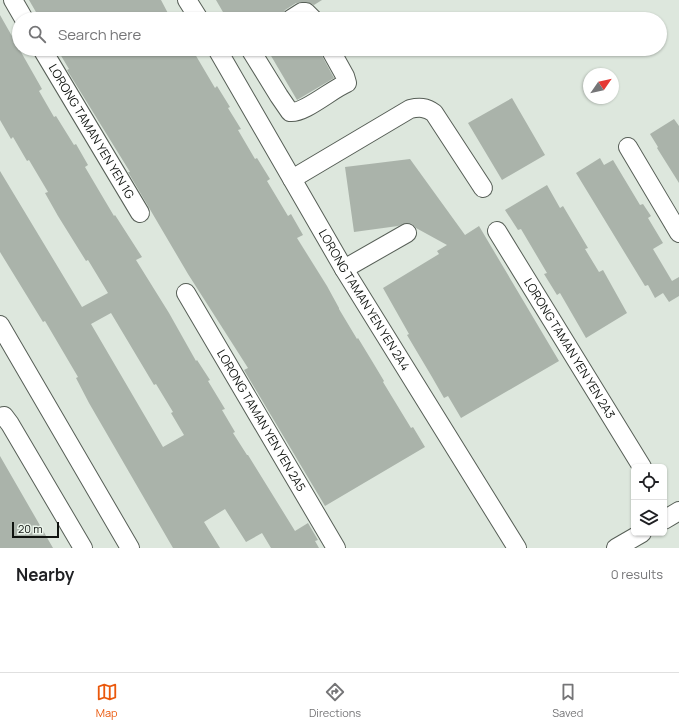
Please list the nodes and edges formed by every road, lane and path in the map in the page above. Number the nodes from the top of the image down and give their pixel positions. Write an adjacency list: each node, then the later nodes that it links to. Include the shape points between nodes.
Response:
1 (13, 0): 3 (street)
2 (187, 0): 4 (street)
3 (20, 12)
4 (195, 12)
5 (46, 56): 12 (street, LORONG TAMAN YEN YEN 1G)
6 (220, 56): 10 (street, LORONG TAMAN YEN YEN 2A4)
7 (254, 56): 8 (street, via 290,112 294,112 304,109 347,83)
8 (334, 56)
9 (628, 147): 15 (street)
10 (292, 179): 11 (street, via 410,109 418,107 434,112); 16 (street, LORONG TAMAN YEN YEN 2A4)
11 (483, 188)
12 (140, 213)
13 (497, 231): 20 (street, LORONG TAMAN YEN YEN 2A3)
14 (407, 233): 16 (street)
15 (679, 233)
16 (344, 268): 25 (street, LORONG TAMAN YEN YEN 2A4)
17 (186, 293): 24 (street, LORONG TAMAN YEN YEN 2A5)
18 (0, 325): 23 (street)
19 (0, 417): 22 (street, via 4,416 10,424)
20 (640, 464)
21 (637, 536): 26 (street)
22 (84, 548)
23 (130, 548)
24 (336, 548)
25 (517, 548)
26 (616, 548)

